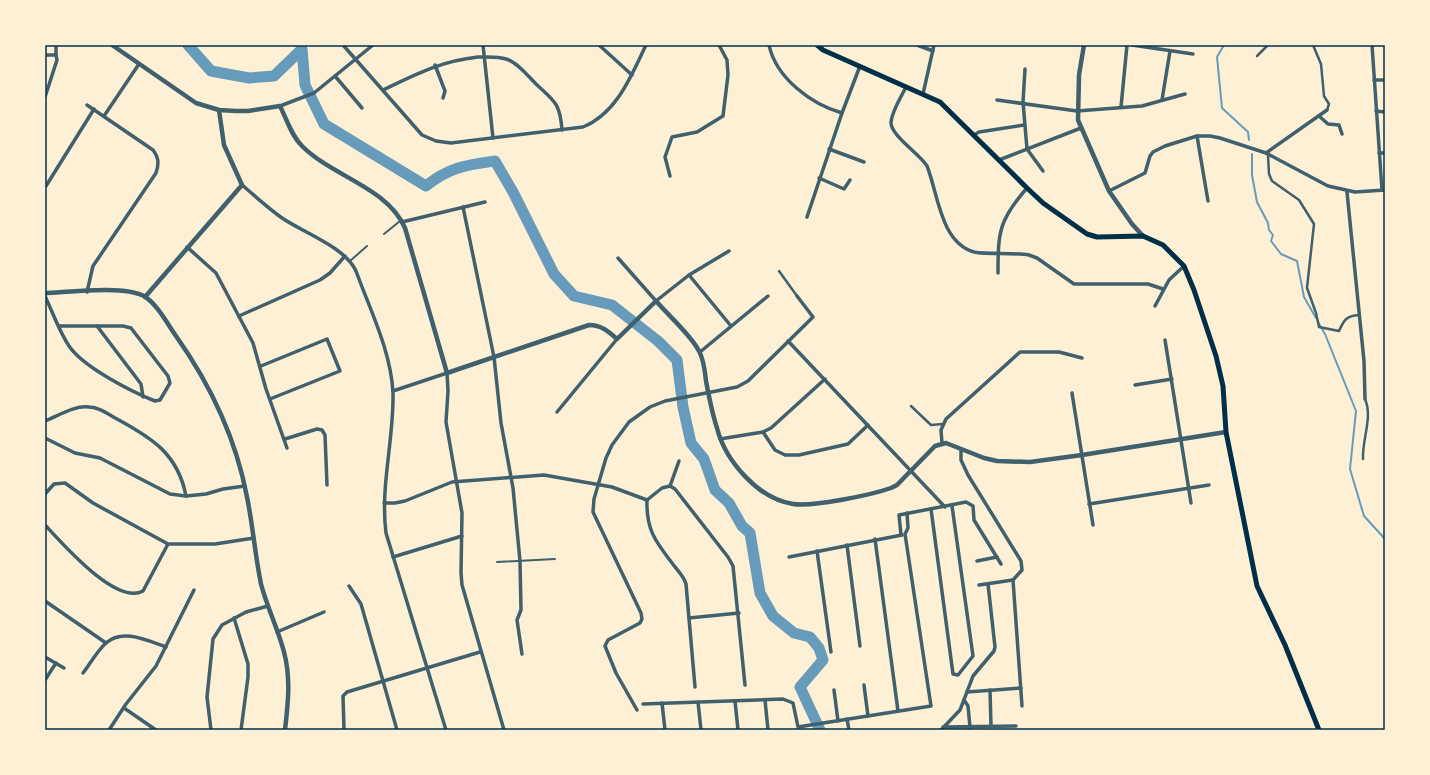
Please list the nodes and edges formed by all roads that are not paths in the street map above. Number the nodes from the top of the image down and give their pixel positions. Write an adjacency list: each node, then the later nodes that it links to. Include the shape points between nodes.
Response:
1 (56, 45): 23 (street)
2 (112, 45): 27 (street)
3 (343, 45): 26 (street)
4 (373, 45): 26 (street)
5 (484, 45): 25 (street)
6 (599, 45): 31 (street)
7 (646, 45): 31 (street)
8 (719, 45): 72 (street, via 727,60 728,75 723,116 697,132 672,137 665,157)
9 (769, 45): 54 (street, via 774,61 793,85 815,101)
10 (817, 45): 29 (main road)
11 (917, 45): 19 (street)
12 (934, 45): 19 (street)
13 (1084, 45): 50 (street)
14 (1127, 45): 47 (street)
15 (1132, 45): 20 (street)
16 (1268, 45): 24 (street)
17 (1313, 45): 51 (street, via 1320,64 1324,96 1329,104)
18 (1372, 45): 33 (street)
19 (933, 51): 37 (street)
20 (1170, 51): 21 (street); 42 (street)
21 (1193, 54)
22 (45, 55): 23 (street)
23 (55, 55): 39 (street, via 57,60)
24 (1257, 56)
25 (485, 57): 28 (street); 59 (street, via 510,60 530,78 556,103 561,114); 63 (street)
26 (355, 59): 32 (street); 36 (street)
27 (139, 64): 49 (street, via 196,103); 55 (street)
28 (435, 65): 36 (street); 40 (street, via 445,91)
29 (860, 66): 35 (main road); 54 (street)
30 (1025, 69): 43 (street)
31 (632, 75): 59 (street, via 626,88 605,114 583,127)
32 (335, 76): 45 (street, via 310,95); 46 (street)
33 (1374, 80): 34 (street); 52 (street)
34 (1385, 80)
35 (906, 87): 37 (main road); 91 (street, via 891,121 893,130 927,166 940,211 955,239 975,252)
36 (383, 90): 63 (street, via 422,135 451,144)
37 (923, 94): 61 (main road, via 940,102)
38 (1186, 94): 42 (street)
39 (45, 97)
40 (443, 98)
41 (997, 100): 43 (street)
42 (1162, 100): 47 (street, via 1142,106)
43 (1023, 102): 50 (street); 57 (street)
44 (87, 105): 48 (street)
45 (280, 106): 49 (street, via 248,111); 85 (street, via 292,132 306,150 381,199 396,212)
46 (362, 108)
47 (1121, 108): 50 (street)
48 (94, 109): 55 (street); 76 (street)
49 (219, 110): 75 (street, via 224,145)
50 (1077, 110): 58 (street)
51 (1327, 110): 56 (street)
52 (1376, 111): 53 (street); 66 (street)
53 (1385, 112)
54 (842, 113): 64 (street)
55 (104, 116): 100 (street, via 153,150 157,155 158,166 156,173 93,266)
56 (1319, 116): 60 (street, via 1328,124 1339,125); 68 (street)
57 (1024, 125): 61 (street); 65 (street)
58 (1081, 128): 65 (street); 79 (street)
59 (562, 130): 63 (street)
60 (1342, 134)
61 (974, 135): 69 (main road)
62 (1197, 136): 68 (street, via 1220,138); 79 (street, via 1153,152 1145,173); 81 (street)
63 (493, 138)
64 (829, 149): 70 (street); 73 (street)
65 (1027, 149): 69 (street); 71 (street)
66 (1379, 153): 67 (street); 78 (street)
67 (1385, 153)
68 (1267, 154): 80 (street, via 1317,181); 107 (street, via 1272,181 1299,200 1314,224 1307,288 1319,327 1339,331 1344,318)
69 (999, 160): 77 (main road)
70 (864, 162)
71 (1043, 171)
72 (670, 176)
73 (819, 178): 74 (street, via 844,188); 84 (street)
74 (850, 180)
75 (242, 185): 89 (street); 92 (street, via 283,218)
76 (46, 186)
77 (1027, 188): 87 (main road, via 1087,234 1097,237); 91 (street, via 1001,226)
78 (1384, 190): 80 (street)
79 (1109, 191): 87 (street)
80 (1347, 192): 107 (street)
81 (1208, 201)
82 (485, 202): 83 (street)
83 (463, 207): 85 (street); 116 (street)
84 (807, 217)
85 (401, 221): 86 (lane); 119 (street)
86 (384, 234)
87 (1143, 236): 95 (main road, via 1163,246)
88 (367, 246): 94 (lane)
89 (187, 247): 104 (street); 108 (street, via 216,274)
90 (729, 251): 98 (street)
91 (998, 252): 97 (street); 99 (street, via 1037,258 1074,284 1148,284)
92 (345, 256): 94 (street); 108 (street, via 320,280)
93 (618, 258): 105 (street)
94 (350, 261): 123 (street, via 388,358)
95 (1184, 266): 99 (street, via 1172,276); 135 (main road, via 1216,356 1222,386)
96 (779, 271): 103 (street)
97 (998, 274)
98 (689, 275): 105 (street); 111 (street)
99 (1163, 289): 106 (street)
100 (87, 292): 101 (street); 104 (street, via 125,291)
101 (45, 295): 109 (street)
102 (768, 296): 111 (street)
103 (797, 296): 114 (street, via 813,317)
104 (145, 297): 152 (street, via 169,326 203,378 232,442)
105 (656, 301): 112 (street); 115 (street)
106 (1155, 306)
107 (1359, 315): 128 (street)
108 (239, 316): 118 (street)
109 (59, 326): 110 (street); 126 (street, via 76,355 114,382)
110 (97, 326): 126 (street, via 141,384); 126 (street, via 127,326 134,331 169,380 169,386 158,401)
111 (731, 326): 115 (street)
112 (617, 339): 116 (street, via 604,328 589,325); 130 (street)
113 (1166, 340): 121 (street)
114 (788, 341): 120 (street); 124 (street, via 748,381 737,387)
115 (700, 352): 124 (street)
116 (494, 357): 119 (street); 147 (street, via 500,423)
117 (1082, 358): 132 (street, via 1059,352 1020,352)
118 (261, 366): 127 (street); 127 (street, via 327,339 340,371)
119 (447, 373): 123 (street); 148 (street, via 446,422)
120 (824, 379): 133 (street); 134 (street, via 780,421)
121 (1172, 380): 122 (street); 139 (street)
122 (1135, 385)
123 (393, 391): 158 (street)
124 (708, 392): 138 (street); 149 (street, via 665,401 650,407 629,422 612,445)
125 (1072, 393): 143 (street)
126 (143, 396)
127 (270, 398): 137 (street)
128 (1365, 399): 144 (street, via 1369,410)
129 (911, 406): 132 (street, via 931,425)
130 (557, 412)
131 (45, 420): 156 (street, via 87,406 95,407 154,440 180,472)
132 (942, 424): 140 (street)
133 (868, 425): 134 (street, via 848,444 799,455 785,455 775,450); 146 (street)
134 (763, 432): 138 (street)
135 (1226, 432): 139 (street); 245 (main road, via 1257,586 1285,645)
136 (45, 438): 156 (street, via 75,453 100,458 170,494)
137 (284, 439): 141 (street); 150 (street, via 316,429 322,430 325,435)
138 (720, 439): 146 (street, via 733,463 757,486 771,496 791,504 808,504 885,490 897,485)
139 (1181, 439): 143 (street); 154 (street)
140 (942, 443): 142 (street); 146 (street, via 935,446)
141 (287, 448)
142 (961, 449): 143 (street, via 997,461 1030,462); 182 (street, via 961,460 968,475 1021,561 1022,570)
143 (1082, 455): 160 (street)
144 (1363, 459)
145 (679, 461): 153 (street)
146 (912, 471): 162 (street)
147 (511, 477): 148 (street); 149 (street, via 544,475); 178 (street)
148 (458, 481): 158 (street, via 405,501); 168 (street)
149 (598, 484): 157 (street); 222 (street, via 594,512 642,619 640,623 608,640 605,646 616,673)
150 (327, 485)
151 (1209, 485): 154 (street)
152 (244, 486): 156 (street); 169 (street)
153 (670, 486): 157 (street, via 662,488); 190 (street, via 731,561)
154 (1189, 488): 159 (street); 160 (street)
155 (45, 494): 171 (street, via 54,484 65,483 93,503)
156 (186, 496)
157 (647, 500): 192 (street, via 647,520 651,533 657,545 685,580)
158 (384, 503): 174 (street, via 386,532)
159 (1191, 503)
160 (1090, 504): 166 (street)
161 (952, 506): 162 (street); 163 (street, via 973,656 960,673 953,674); 176 (street, via 966,502 973,506 974,520)
162 (945, 507): 163 (street)
163 (931, 509): 164 (street)
164 (907, 513): 167 (street, via 908,528); 167 (street, via 899,515)
165 (45, 525): 171 (street, via 90,572 129,594 143,591)
166 (1093, 525)
167 (903, 535): 170 (street); 223 (street, via 931,706)
168 (462, 536): 174 (street); 197 (street, via 462,585)
169 (254, 538): 171 (street, via 214,544); 188 (street)
170 (875, 540): 172 (street); 223 (street)
171 (168, 544)
172 (847, 545): 173 (street); 195 (street)
173 (817, 551): 175 (street); 198 (street)
174 (393, 557): 203 (street)
175 (789, 557)
176 (997, 557): 179 (street); 181 (street)
177 (555, 559): 178 (lane)
178 (520, 561): 180 (lane); 199 (street, via 521,610 517,620)
179 (977, 561)
180 (497, 562)
181 (1001, 564)
182 (1013, 580): 183 (street); 210 (street)
183 (988, 584): 184 (street); 213 (street, via 995,647 994,652 973,676)
184 (979, 585)
185 (349, 586): 206 (street, via 361,604)
186 (194, 590): 196 (street)
187 (45, 601): 194 (street)
188 (268, 606): 191 (street); 193 (street)
189 (324, 612): 193 (street)
190 (739, 613): 192 (street); 207 (street)
191 (234, 618): 233 (street, via 222,625 213,639 207,697); 234 (street, via 248,664)
192 (689, 618): 209 (street)
193 (277, 632): 235 (street, via 285,654 289,679)
194 (106, 643): 196 (street, via 120,637 131,636); 204 (street)
195 (860, 646)
196 (166, 647): 221 (street, via 156,666)
197 (480, 652): 203 (street); 239 (street)
198 (831, 652)
199 (522, 654)
200 (45, 657): 201 (street)
201 (56, 663): 202 (street); 205 (street)
202 (64, 668)
203 (427, 668): 206 (street); 238 (street)
204 (83, 673)
205 (45, 680)
206 (383, 681): 236 (street, via 344,693); 237 (street)
207 (745, 685)
208 (864, 686): 224 (street)
209 (695, 687)
210 (1021, 688): 212 (street); 220 (street)
211 (834, 690): 226 (street)
212 (990, 690): 213 (street); 227 (street)
213 (967, 692): 215 (street)
214 (765, 700): 216 (street); 226 (street, via 788,700 793,703 798,727); 243 (street)
215 (964, 700): 229 (street, via 968,706); 230 (street, via 956,716)
216 (735, 701): 217 (street); 242 (street)
217 (698, 702): 218 (street); 241 (street)
218 (662, 703): 219 (street); 240 (street)
219 (643, 704)
220 (1022, 706)
221 (124, 708): 231 (street); 232 (street)
222 (637, 710)
223 (898, 711): 224 (street)
224 (868, 716): 225 (street)
225 (847, 719): 226 (street); 244 (street)
226 (838, 721)
227 (991, 726): 228 (street); 229 (street)
228 (1016, 726)
229 (970, 727): 230 (street)
230 (942, 729)
231 (109, 730)
232 (156, 730)
233 (211, 730)
234 (241, 730)
235 (285, 730)
236 (344, 730)
237 (397, 730)
238 (446, 730)
239 (504, 730)
240 (665, 730)
241 (701, 730)
242 (738, 730)
243 (768, 730)
244 (849, 730)
245 (1319, 730)

